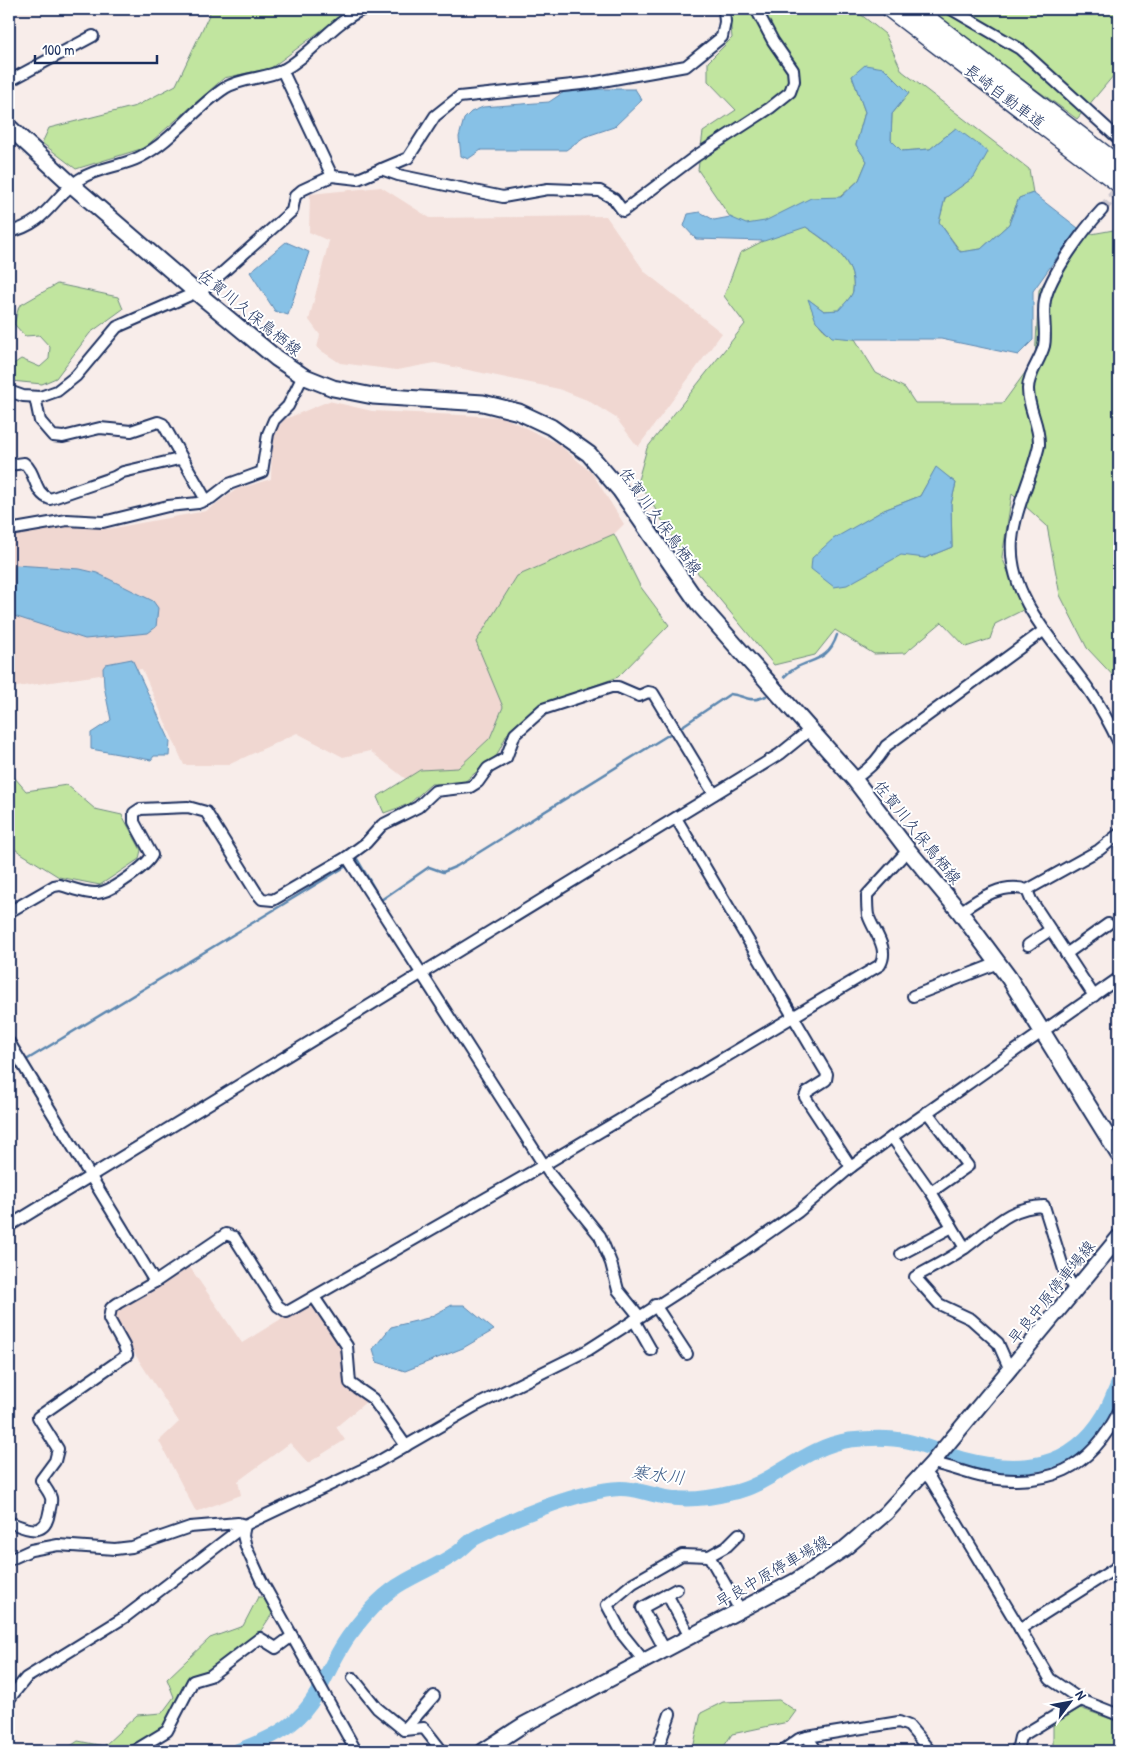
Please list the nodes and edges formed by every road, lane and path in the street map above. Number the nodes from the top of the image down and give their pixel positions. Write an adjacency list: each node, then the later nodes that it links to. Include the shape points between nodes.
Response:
1 (364, 9): 8 (street, via 341,22)
2 (724, 9): 13 (street, via 722,37 686,66 592,83 458,97 435,116 408,158)
3 (756, 9): 13 (street, via 792,70 794,81 790,92 710,145 623,211 614,199 600,191 548,189 503,197)
4 (891, 9): 15 (highway, 長崎自動車道)
5 (914, 9): 12 (highway, 長崎自動車道)
6 (951, 9): 11 (street, via 1020,49)
7 (93, 36): 9 (street)
8 (282, 70): 14 (street); 16 (street, via 235,83 153,150 129,162 89,173)
9 (9, 81)
10 (9, 127): 16 (main road, 佐賀川久保鳥栖線)
11 (1119, 139)
12 (1119, 166)
13 (382, 170): 14 (street, via 358,179)
14 (332, 176): 19 (street, via 298,193 292,211 204,289)
15 (1119, 183)
16 (72, 185): 18 (street, via 38,220); 19 (main road, 佐賀川久保鳥栖線)
17 (1102, 210): 27 (street, via 1049,287 1044,310 1044,344 1029,379 1029,400 1037,424 1039,445 1014,529 1012,556 1023,594)
18 (9, 232)
19 (196, 292): 20 (main road, 佐賀川久保鳥栖線, via 276,358); 22 (street, via 117,327 67,384 48,395)
20 (303, 376): 25 (street, via 288,406 274,420 268,434 262,472 229,484); 28 (main road, 佐賀川久保鳥栖線, via 332,388 373,396 483,403 519,412 551,427 589,454 620,490 698,603)
21 (9, 391): 22 (street)
22 (36, 397): 23 (street, via 40,421 53,436 63,437 100,428 131,431 158,422 166,428)
23 (185, 462): 24 (street, via 179,459 123,472 50,498 38,490 28,466 24,463); 25 (street)
24 (9, 465)
25 (206, 500): 26 (street, via 103,522 67,520)
26 (9, 530)
27 (1043, 631): 29 (street, via 1090,691); 30 (street, via 886,746 878,760)
28 (811, 729): 30 (main road, 佐賀川久保鳥栖線); 31 (street, via 780,754)
29 (1119, 743)
30 (854, 779): 34 (main road, 佐賀川久保鳥栖線)
31 (714, 794): 32 (street); 35 (street, via 653,693 639,696 611,687 543,709 515,734 506,758 488,768 478,782 462,790 435,791 418,807 382,825)
32 (676, 818): 44 (street); 48 (street)
33 (1119, 834): 36 (street, via 1099,850)
34 (908, 850): 38 (main road, 佐賀川久保鳥栖線); 48 (street, via 866,895 868,915 882,946 880,965)
35 (347, 857): 37 (street, via 266,901 256,892 206,812 188,807 140,809 133,817 152,855 143,866 103,892 54,886); 44 (street)
36 (1028, 890): 38 (street, via 1016,886 994,892); 40 (street, via 1030,900)
37 (9, 912)
38 (960, 912): 43 (main road, 佐賀川久保鳥栖線)
39 (1108, 924): 42 (street)
40 (1050, 930): 41 (street); 42 (street)
41 (1028, 945)
42 (1066, 954): 47 (street)
43 (998, 963): 46 (street); 49 (main road, 佐賀川久保鳥栖線)
44 (420, 973): 54 (street); 56 (street)
45 (1119, 978): 47 (street)
46 (913, 996)
47 (1094, 996): 49 (street)
48 (794, 1016): 54 (street); 55 (street, via 827,1074 826,1080 806,1092 805,1097)
49 (1044, 1033): 51 (street); 53 (main road, 佐賀川久保鳥栖線)
50 (9, 1042): 56 (street)
51 (927, 1112): 52 (street); 57 (street, via 968,1166)
52 (892, 1137): 55 (street); 57 (street)
53 (1119, 1155)
54 (544, 1165): 65 (street); 67 (street, via 600,1236 618,1290)
55 (852, 1167): 66 (street, via 798,1212 744,1250)
56 (90, 1177): 58 (street); 63 (street)
57 (931, 1192): 59 (street)
58 (9, 1226)
59 (952, 1227): 61 (street); 62 (street)
60 (1119, 1237): 64 (main road, 早良中原停車場線)
61 (965, 1248): 64 (street, via 1004,1216 1029,1206 1044,1206 1065,1273); 70 (street, via 915,1277 939,1304 971,1319 998,1343)
62 (901, 1254)
63 (155, 1282): 65 (street, via 226,1234 234,1237 282,1311 287,1312); 74 (street, via 118,1303 109,1312 109,1319 126,1351 124,1358 38,1417 58,1449 41,1480 51,1500 47,1524 35,1530)
64 (1075, 1290): 70 (main road, 早良中原停車場線)
65 (314, 1297): 72 (street, via 347,1346 350,1383 373,1399)
66 (655, 1305): 67 (street); 69 (street)
67 (636, 1318): 68 (street); 72 (street, via 588,1350 475,1406)
68 (652, 1350)
69 (687, 1354)
70 (1010, 1370): 73 (main road, 早良中原停車場線)
71 (1119, 1411): 73 (street, via 1101,1443 1090,1455 1077,1465 1048,1477 1030,1480 983,1477)
72 (406, 1446): 75 (street, via 343,1480)
73 (928, 1467): 82 (main road, 早良中原停車場線, via 886,1513 844,1549 795,1581); 83 (street, via 931,1480)
74 (9, 1522)
75 (245, 1525): 78 (street, via 190,1527 132,1547 115,1549 58,1545 31,1550); 84 (street, via 246,1547); 89 (street, via 125,1617)
76 (739, 1534): 77 (street, via 727,1546)
77 (709, 1556): 82 (street); 87 (street, via 682,1555 633,1583 607,1606 623,1635)
78 (9, 1560)
79 (1119, 1566): 83 (street)
80 (677, 1589): 81 (street)
81 (667, 1594): 85 (street); 86 (street, via 642,1608)
82 (740, 1610): 85 (main road, 早良中原停車場線)
83 (1020, 1629): 92 (street, via 1050,1679)
84 (292, 1636): 97 (street, via 276,1648 260,1638 210,1676 193,1681 167,1731); 98 (street)
85 (690, 1637): 86 (main road, 早良中原停車場線)
86 (665, 1650): 87 (main road, 早良中原停車場線)
87 (644, 1661): 100 (main road, 早良中原停車場線, via 523,1725)
88 (353, 1678): 95 (street, via 377,1708)
89 (12, 1686): 91 (street)
90 (434, 1696): 95 (street)
91 (9, 1699)
92 (1081, 1700): 94 (street); 105 (street, via 1020,1737)
93 (670, 1714): 101 (street)
94 (1119, 1715)
95 (404, 1730): 99 (street, via 424,1728)
96 (807, 1737): 102 (street); 103 (street); 104 (street, via 899,1722 914,1731)
97 (134, 1751)
98 (356, 1751)
99 (442, 1751)
100 (483, 1751)
101 (657, 1751)
102 (782, 1751)
103 (818, 1751)
104 (930, 1751)
105 (1017, 1751)

